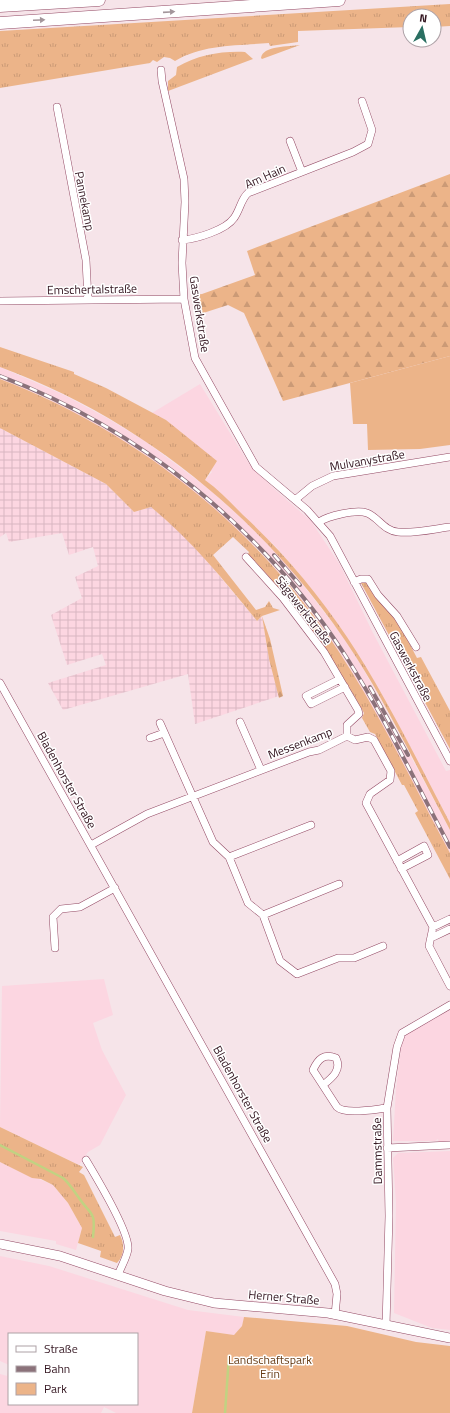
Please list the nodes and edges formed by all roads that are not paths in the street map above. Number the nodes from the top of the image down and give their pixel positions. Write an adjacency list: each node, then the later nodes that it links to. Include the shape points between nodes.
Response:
1 (99, 0): 3 (highway)
2 (339, 0): 4 (highway, one-way to 2)
3 (1, 5)
4 (0, 22)
5 (161, 70): 10 (street, Gaswerkstraße, via 184,179)
6 (362, 101): 9 (street, Am Hain, via 372,130 368,144)
7 (57, 107): 12 (street, Pannekamp, via 86,260)
8 (290, 141): 9 (street, Am Hain)
9 (302, 172): 10 (street, Am Hain, via 248,193 234,218 225,227)
10 (182, 240): 11 (street, Gaswerkstraße)
11 (184, 298): 12 (street, Emschertalstraße); 15 (street, Gaswerkstraße, via 195,358 246,451 256,467)
12 (88, 300): 13 (street, Emschertalstraße)
13 (0, 301)
14 (450, 457): 15 (street, Mulvanystraße, via 334,476 312,486)
15 (295, 500): 16 (street, Gaswerkstraße)
16 (319, 522): 17 (street, via 332,516 363,512 370,514 388,529 398,532); 19 (street, Gaswerkstraße, via 330,536)
17 (450, 527)
18 (246, 557): 21 (street, Sägewerkstraße, via 298,617)
19 (354, 582): 20 (street, Gaswerkstraße, via 368,579 397,616); 29 (street, Gaswerkstraße)
20 (416, 647)
21 (340, 679): 23 (street, Sägewerkstraße); 23 (street, via 306,696 311,704)
22 (0, 683): 33 (street, Bladenhorster Straße)
23 (345, 687): 27 (street, Sägewerkstraße, via 358,710 358,714 347,725)
24 (160, 722): 26 (street)
25 (240, 722): 30 (street, Messenkamp)
26 (164, 733): 28 (street); 31 (street)
27 (347, 736): 30 (street, Messenkamp, via 319,750); 35 (street, via 355,740 368,737 374,740 391,771 390,780 370,794 366,803)
28 (150, 738)
29 (450, 761)
30 (261, 770): 31 (street, Messenkamp)
31 (194, 797): 33 (street, Messenkamp, via 147,814); 34 (street, via 213,842)
32 (310, 825): 34 (street)
33 (91, 845): 38 (street, Bladenhorster Straße)
34 (228, 857): 39 (street, via 248,903)
35 (397, 860): 36 (street); 36 (street, via 424,846 428,854)
36 (401, 869): 41 (street)
37 (339, 884): 39 (street)
38 (115, 888): 45 (street, via 80,907 61,909 53,917); 55 (street, Bladenhorster Straße, via 335,1284)
39 (263, 915): 44 (street, via 280,961 297,974 338,958 354,958)
40 (450, 919): 41 (street)
41 (432, 927): 43 (street)
42 (450, 929): 43 (street)
43 (430, 938): 46 (street, via 429,946)
44 (383, 946)
45 (55, 948)
46 (450, 986)
47 (450, 1006): 49 (street, Dammstraße, via 408,1028 400,1035)
48 (323, 1085): 49 (street, via 337,1107 343,1111)
49 (388, 1108): 51 (street, Dammstraße)
50 (450, 1145): 51 (street)
51 (387, 1148): 56 (street, Dammstraße, via 389,1216)
52 (86, 1160): 54 (street, via 127,1242 128,1249)
53 (0, 1244): 54 (main road, Herner Straße, via 60,1256)
54 (118, 1275): 55 (main road, Herner Straße, via 165,1292 214,1303)
55 (335, 1315): 56 (main road, Herner Straße)
56 (386, 1326): 57 (main road, Herner Straße)
57 (450, 1338)

